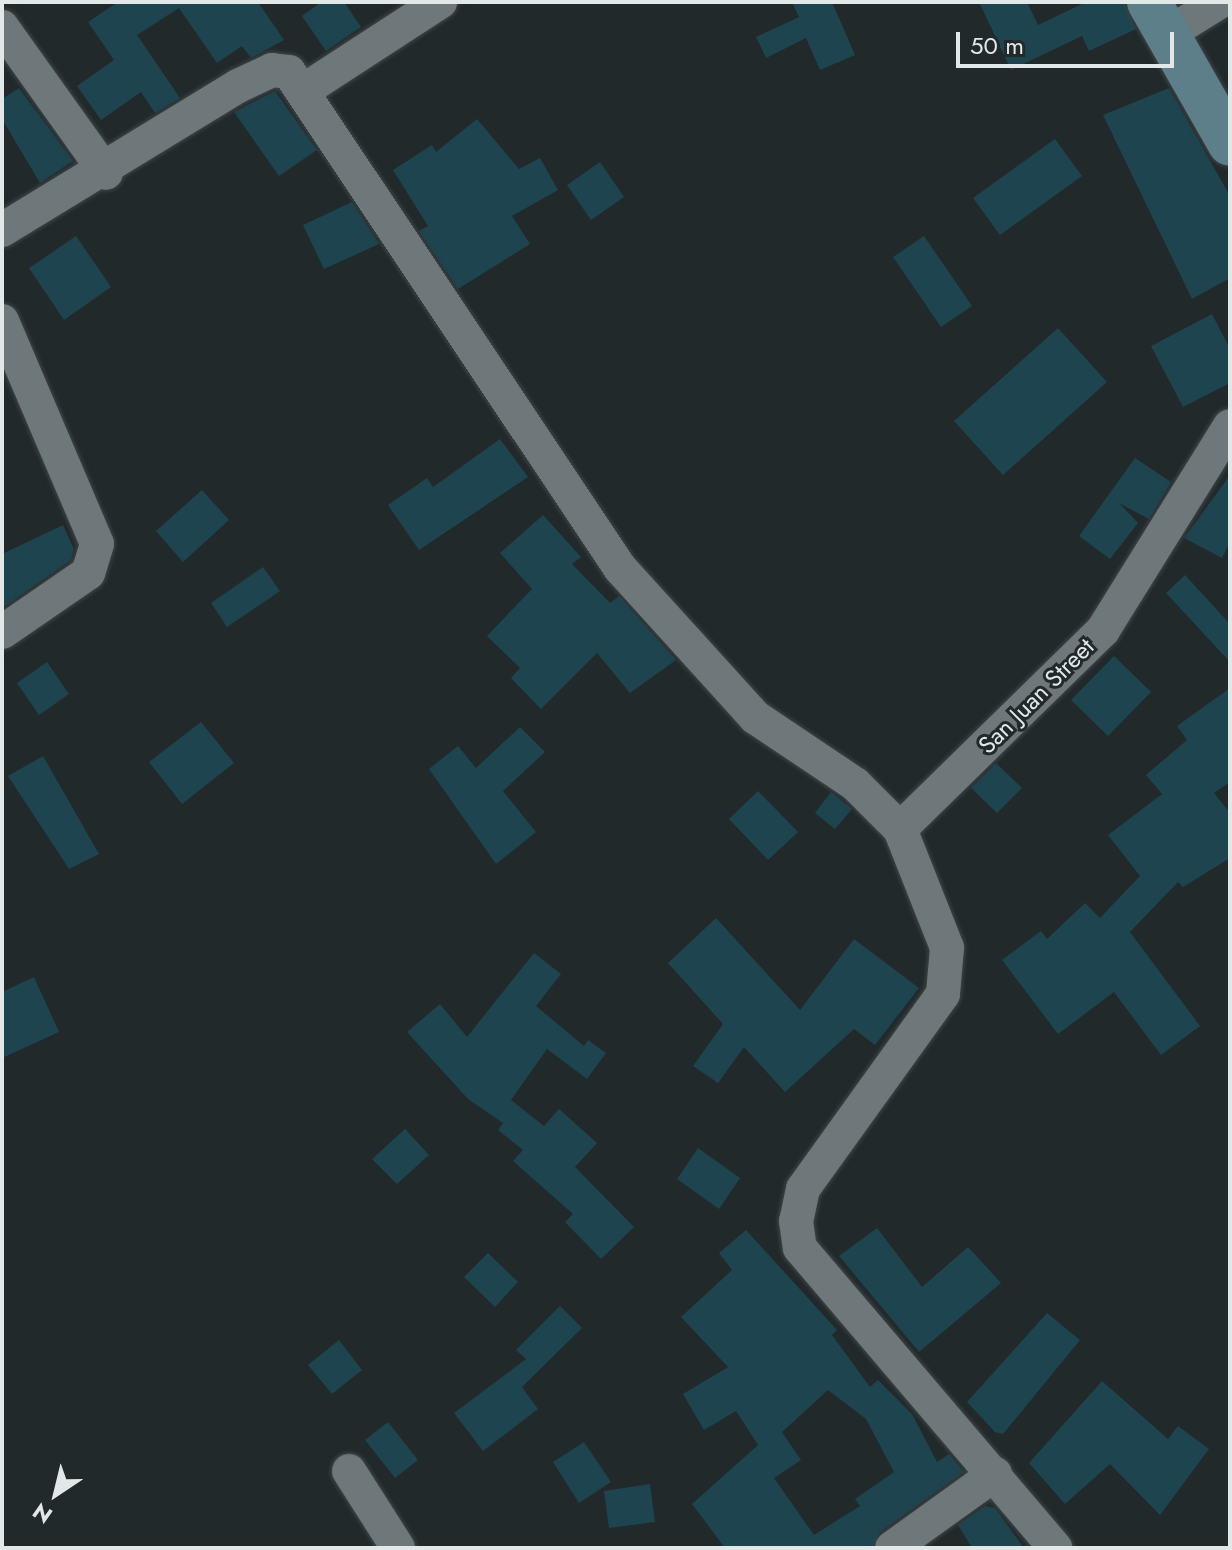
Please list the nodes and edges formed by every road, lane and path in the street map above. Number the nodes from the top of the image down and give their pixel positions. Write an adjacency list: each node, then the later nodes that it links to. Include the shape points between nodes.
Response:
1 (1219, 2): 3 (street)
2 (432, 4): 5 (street)
3 (1158, 19): 6 (street)
4 (2, 27): 7 (street)
5 (306, 89): 7 (street, via 289,72 272,70); 12 (street, via 498,394 620,568 755,717 855,784)
6 (1230, 144)
7 (106, 173): 8 (street)
8 (2, 230)
9 (2, 321): 11 (street, via 97,544 88,573)
10 (1230, 426): 12 (street, San Juan Street, via 1103,630)
11 (2, 632)
12 (900, 829): 14 (street, via 947,948 943,994 803,1189 798,1235 800,1248)
13 (349, 1471): 15 (street)
14 (995, 1474): 16 (street); 17 (street)
15 (398, 1548)
16 (892, 1548)
17 (1055, 1548)

